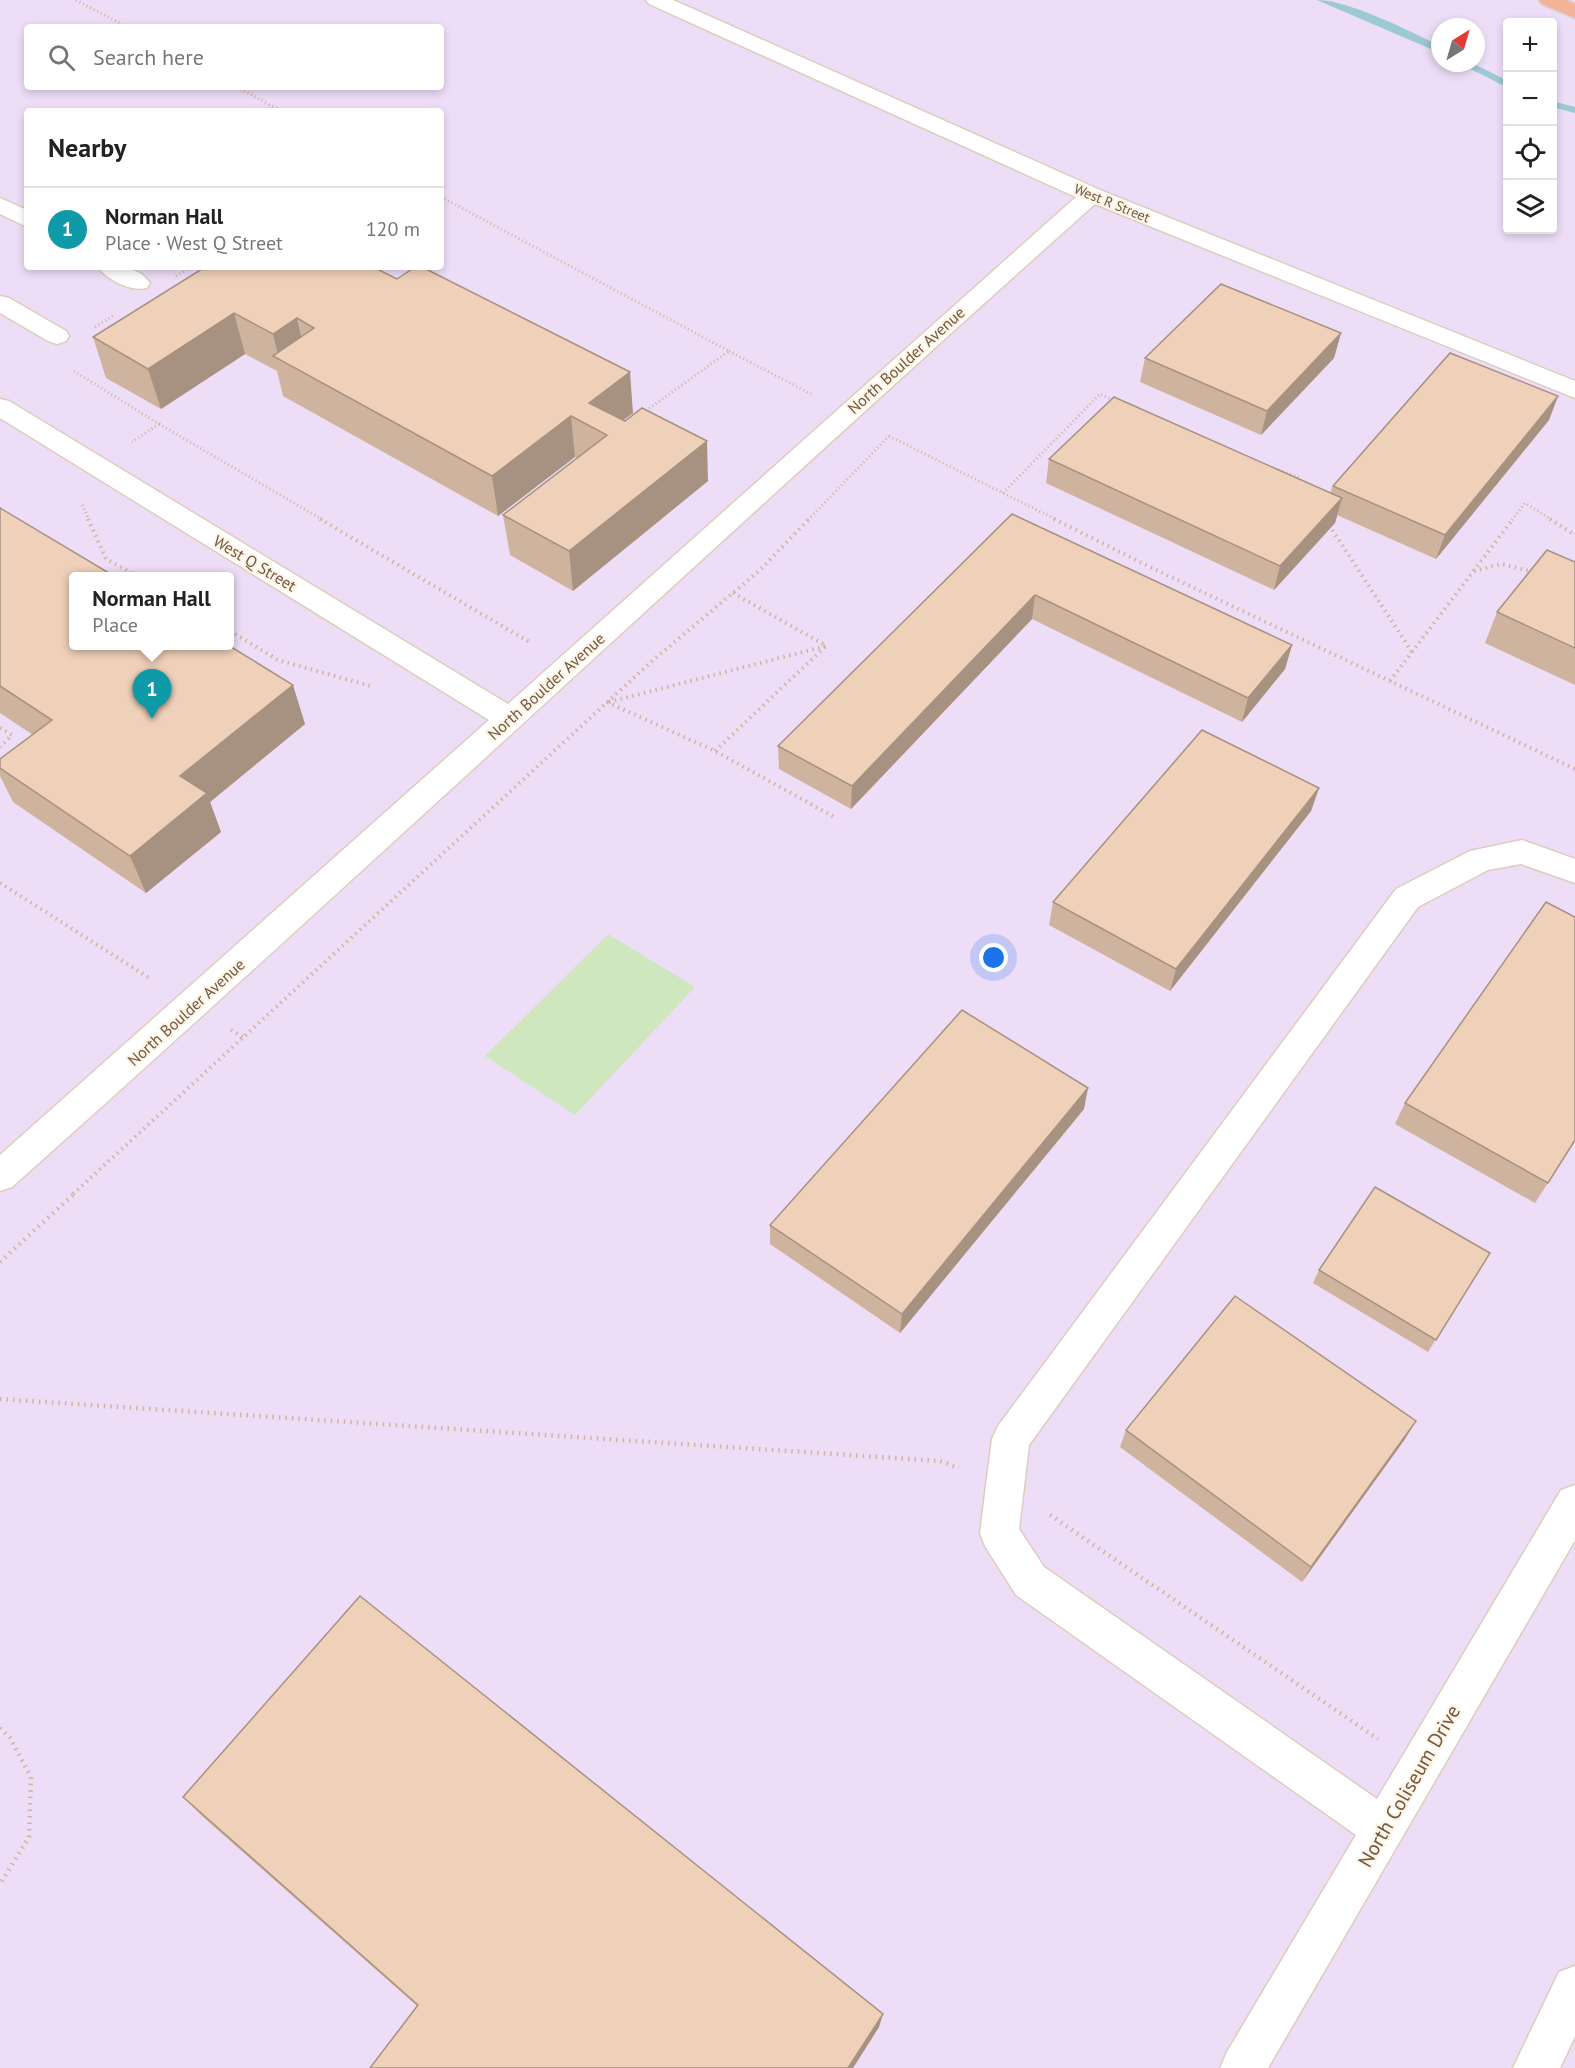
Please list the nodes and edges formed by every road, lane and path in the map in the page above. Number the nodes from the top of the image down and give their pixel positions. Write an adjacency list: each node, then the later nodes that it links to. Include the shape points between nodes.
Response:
1 (76, 0): 5 (path)
2 (656, 0): 8 (street, West R Street)
3 (1550, 0): 4 (highway)
4 (1575, 12)
5 (121, 24)
6 (242, 90): 7 (path)
7 (276, 108)
8 (1092, 195): 21 (street, West R Street); 44 (street, North Boulder Avenue)
9 (444, 199): 24 (path, via 729,351)
10 (0, 205): 11 (street)
11 (24, 218)
12 (115, 270): 15 (street)
13 (186, 270): 14 (path)
14 (171, 280)
15 (138, 283)
16 (0, 303): 19 (street)
17 (120, 311): 18 (path)
18 (90, 330)
19 (57, 336)
20 (69, 368): 25 (path)
21 (1575, 390)
22 (1121, 403): 29 (path, via 1100,394)
23 (0, 407): 26 (street, West Q Street)
24 (636, 418)
25 (159, 424): 26 (path, via 115,453); 38 (path)
26 (70, 450): 44 (street, West Q Street)
27 (1270, 467): 28 (path, via 1298,477)
28 (1304, 487)
29 (1003, 493): 36 (path, via 889,436); 41 (path)
30 (78, 495): 34 (path, via 106,559)
31 (1323, 516): 40 (path)
32 (1575, 535): 33 (path, via 1525,503)
33 (1474, 571): 35 (path, via 1502,564); 40 (path)
34 (130, 572)
35 (1537, 573)
36 (733, 593): 39 (path); 43 (path)
37 (234, 633): 42 (path, via 278,660)
38 (533, 645)
39 (826, 646): 43 (path); 48 (path)
40 (1412, 652): 41 (path)
41 (1390, 681): 49 (path)
42 (374, 687)
43 (608, 702): 48 (path); 50 (path)
44 (510, 719): 46 (street, North Boulder Avenue)
45 (0, 728): 47 (path, via 12,735)
46 (483, 743): 50 (path); 54 (street, North Boulder Avenue)
47 (0, 747)
48 (715, 751): 51 (path)
49 (1575, 769)
50 (528, 774): 55 (path)
51 (836, 818)
52 (1575, 871): 59 (street, via 1522,852 1481,859 1407,898 1011,1439)
53 (0, 883): 54 (path)
54 (194, 1007): 55 (path); 56 (street, North Boulder Avenue)
55 (243, 1037): 57 (path)
56 (0, 1176)
57 (0, 1262)
58 (0, 1399): 59 (path, via 940,1461)
59 (1005, 1484): 62 (path); 63 (street, via 999,1533 1030,1581)
60 (1575, 1503): 62 (street, North Coliseum Drive)
61 (0, 1728): 64 (path, via 10,1738 31,1777 29,1837)
62 (1420, 1768): 63 (street, North Coliseum Drive)
63 (1384, 1829): 66 (street, North Coliseum Drive)
64 (0, 1884)
65 (1575, 1988): 67 (street)
66 (1243, 2068)
67 (1536, 2068)

